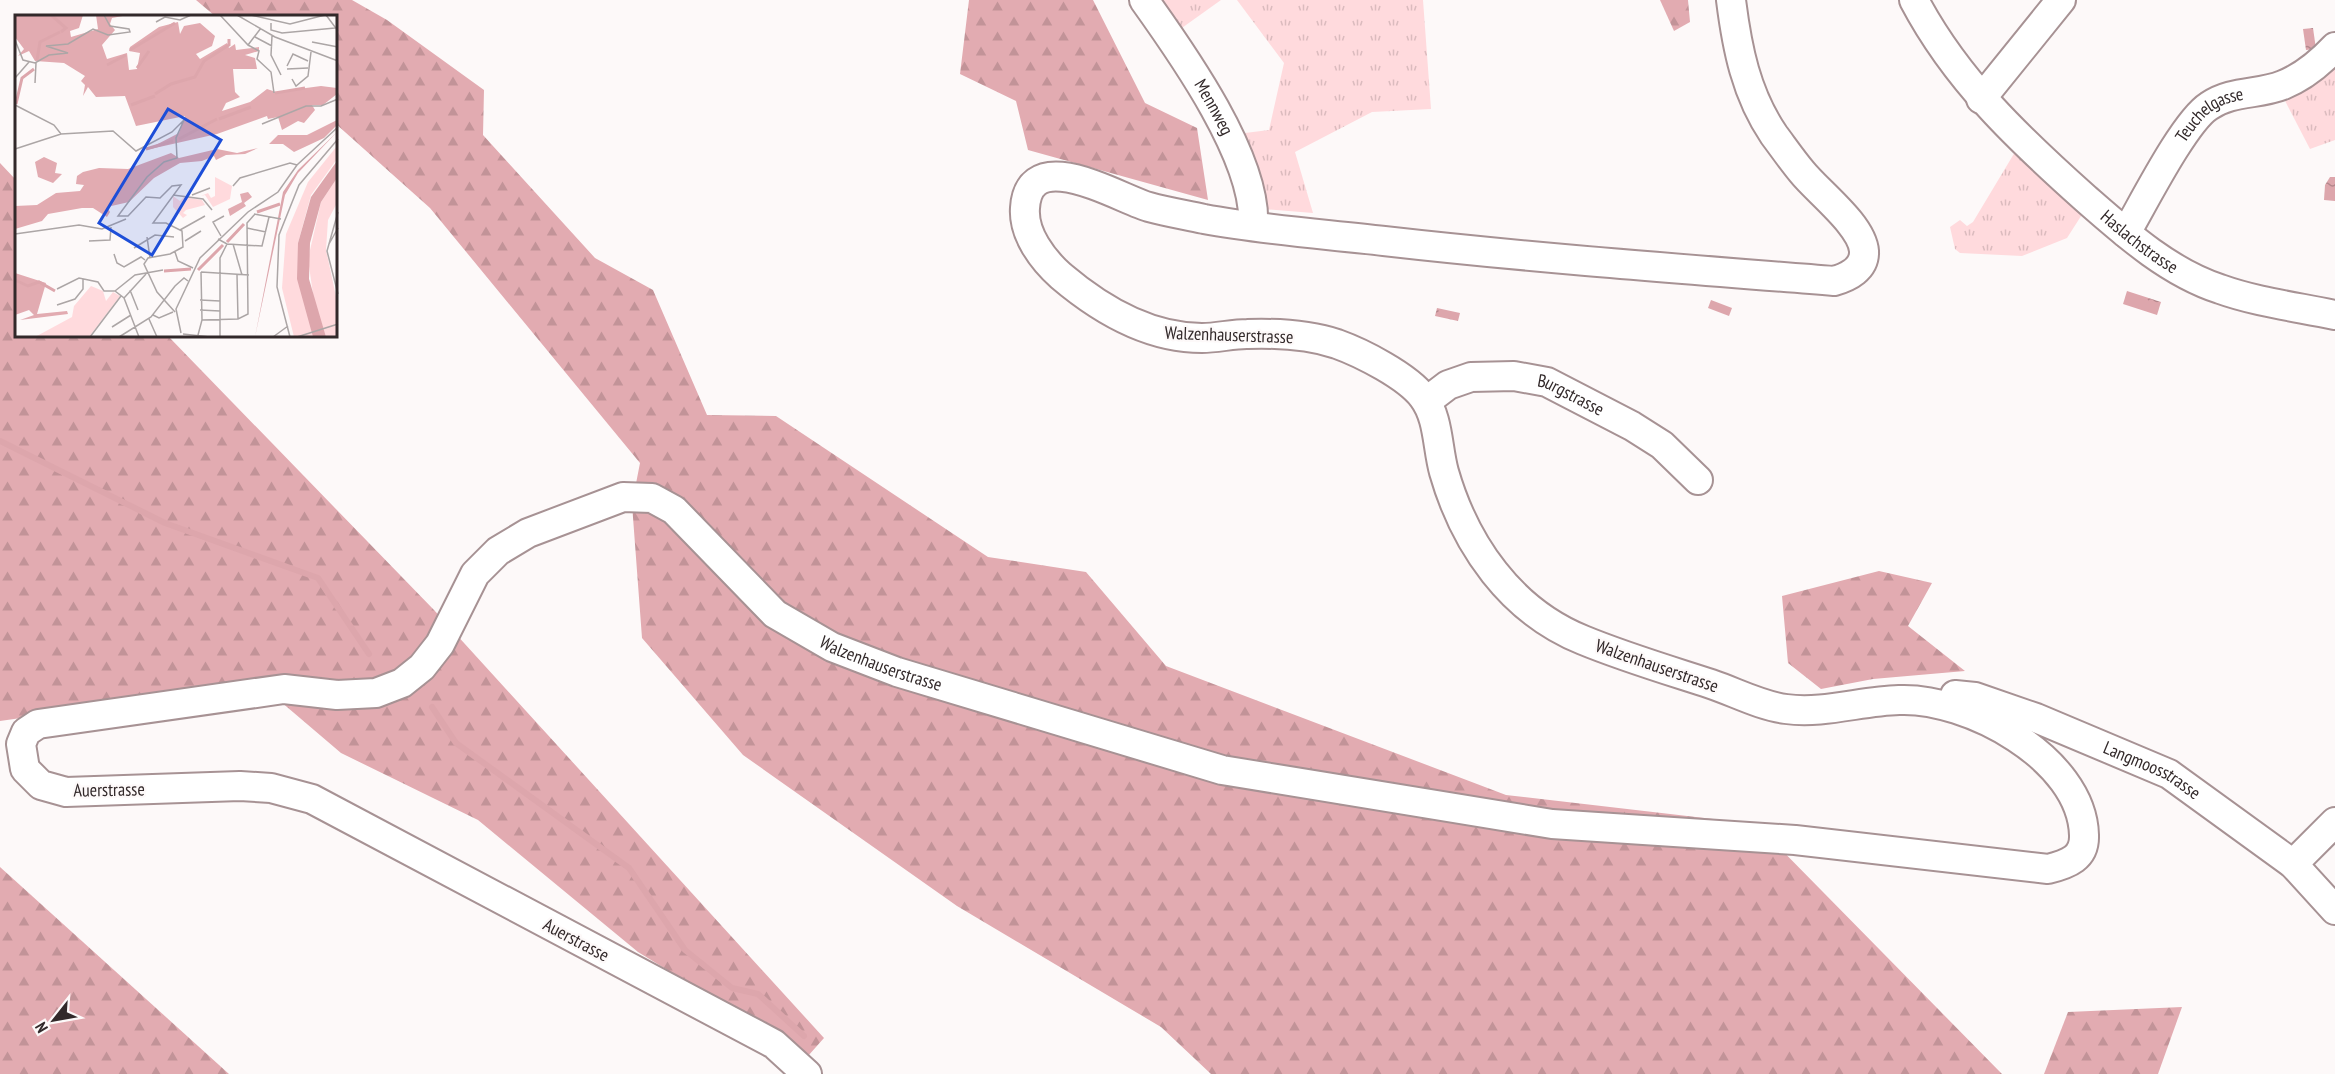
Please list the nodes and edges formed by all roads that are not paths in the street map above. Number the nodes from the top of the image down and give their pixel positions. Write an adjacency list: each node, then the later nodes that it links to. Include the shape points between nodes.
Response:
1 (1144, 0): 7 (street, Mennweg, via 1185,58 1234,145 1254,213)
2 (1731, 0): 7 (street, Walzenhauserstrasse, via 1740,56 1754,99 1802,172 1848,221 1861,241 1862,260 1856,271 1845,277 1834,281 1526,257)
3 (1914, 0): 6 (street, Haslachstrasse)
4 (2061, 0): 6 (street)
5 (2335, 47): 8 (street, Teuchelgasse, via 2319,64 2282,86 2235,94 2208,106 2190,124)
6 (1981, 99): 8 (street, Haslachstrasse, via 2013,134)
7 (1253, 226): 10 (street, Walzenhauserstrasse, via 1144,206 1066,176 1043,181 1033,188 1025,208 1029,232 1050,267 1118,317 1159,334 1202,338 1249,333 1336,344 1391,371 1414,386)
8 (2126, 233): 9 (street, Haslachstrasse, via 2169,265 2220,289)
9 (2335, 315)
10 (1427, 401): 11 (street, Burgstrasse, via 1448,385 1471,377 1514,376 1547,382 1632,426 1662,446); 13 (street, Walzenhauserstrasse, via 1461,521 1483,561 1523,605 1577,639 1784,709 1833,708 1903,699)
11 (1698, 480)
12 (652, 498): 13 (street, Walzenhauserstrasse, via 674,510 775,614 832,647 897,672 1222,770 1552,824 1795,840 2048,869 2073,862 2085,844 2083,820 2076,798 2053,767 2026,742 1975,716); 17 (street, Auerstrasse, via 622,497 528,533 498,551 475,574 440,644 422,667 402,683 376,693 337,695 284,689 38,724 26,732 21,744 22,761 41,785 66,792 240,786 271,788 312,799 774,1044)
13 (1935, 705): 15 (street, Langmoosstrasse, via 1949,695 1975,696 2169,774)
14 (2335, 822): 15 (street)
15 (2293, 864): 16 (street, Langmoosstrasse)
16 (2335, 910)
17 (807, 1074)

